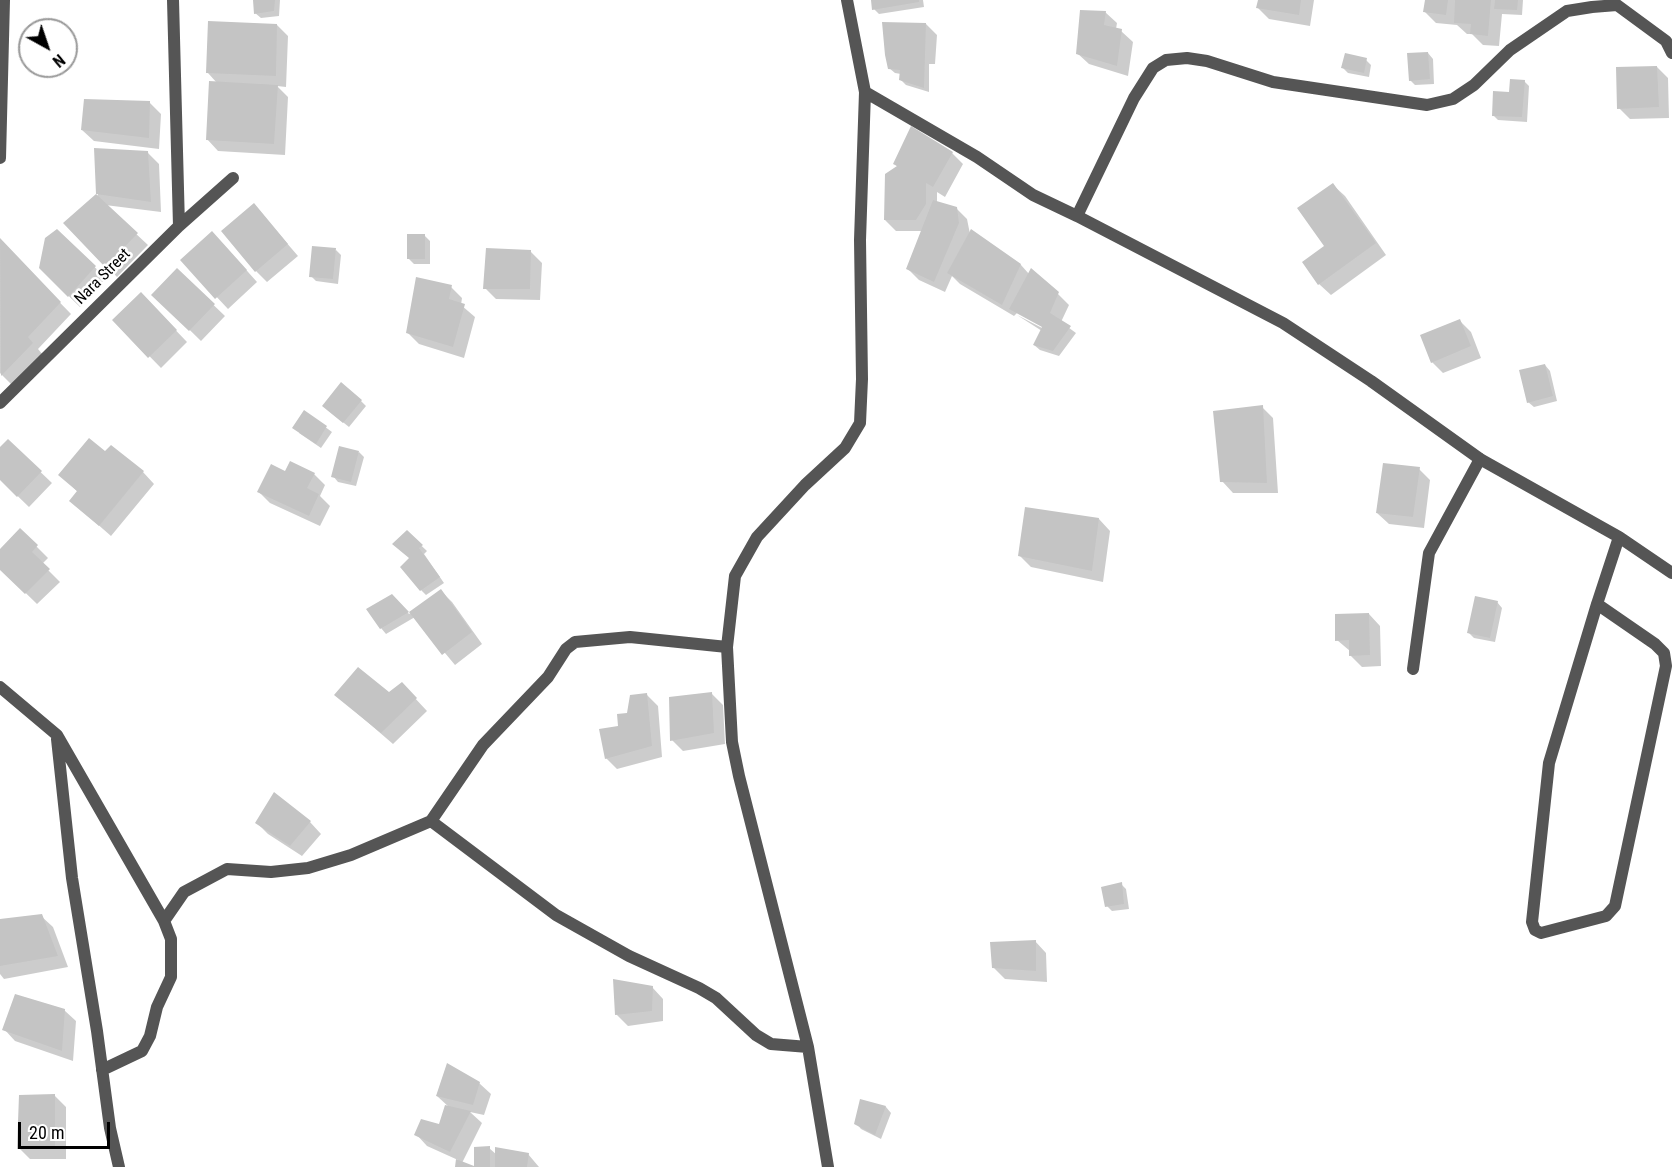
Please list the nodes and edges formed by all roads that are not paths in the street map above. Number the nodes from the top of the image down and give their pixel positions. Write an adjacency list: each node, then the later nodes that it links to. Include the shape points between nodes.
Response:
1 (4, 0): 6 (street)
2 (173, 0): 9 (street)
3 (847, 0): 5 (street)
4 (1672, 53): 8 (street, via 1666,41 1617,5 1567,11 1510,50 1474,85 1453,99 1427,105 1273,82 1207,61 1166,60 1153,68 1134,98)
5 (865, 92): 8 (street, via 977,157 1033,195); 15 (street, via 860,423 845,448 757,537 735,576)
6 (0, 158)
7 (233, 178): 9 (street, Nara Street)
8 (1077, 216): 11 (street, via 1283,322)
9 (178, 226): 10 (street, Nara Street)
10 (0, 404)
11 (1480, 459): 12 (street); 16 (street, via 1429,553)
12 (1619, 537): 13 (street); 14 (street)
13 (1672, 573)
14 (1597, 604): 14 (street, via 1549,763 1532,922 1541,933 1606,916 1615,906 1666,666 1664,653 1655,644)
15 (727, 647): 19 (street, via 630,637 575,642 566,649 549,677 483,745); 21 (street, via 732,742)
16 (1413, 669)
17 (0, 687): 18 (street)
18 (57, 735): 20 (street); 22 (street, via 72,878)
19 (431, 821): 20 (street, via 351,855 308,868 271,872 227,868 184,892); 21 (street, via 556,915 716,998 771,1044)
20 (164, 921): 22 (street, via 171,939 171,977 157,1007 150,1036 142,1051)
21 (808, 1047): 24 (street)
22 (102, 1070): 23 (street)
23 (119, 1167)
24 (828, 1167)

